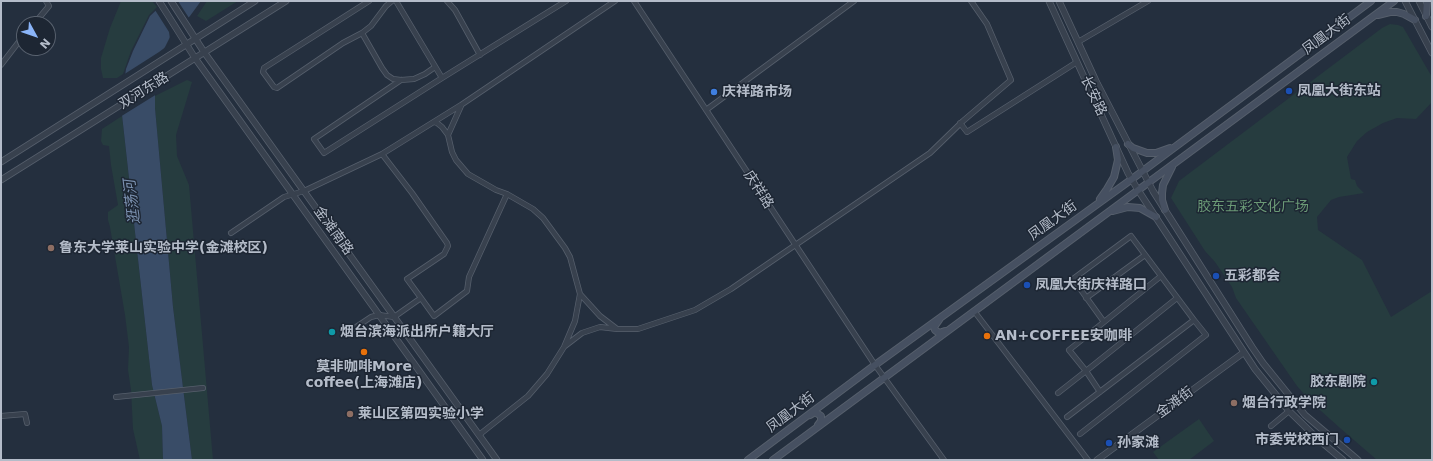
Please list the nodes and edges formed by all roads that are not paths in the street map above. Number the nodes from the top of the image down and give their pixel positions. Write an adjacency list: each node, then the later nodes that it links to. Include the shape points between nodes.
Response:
1 (46, 1): 25 (street, via 49,6)
2 (171, 1): 32 (street, 金滩南路)
3 (255, 1): 32 (street, 双河东路)
4 (286, 1): 36 (street, 双河东路)
5 (369, 1): 30 (street, via 264,68 263,72 277,88 342,43)
6 (392, 1): 30 (street)
7 (396, 1): 42 (street)
8 (447, 1): 38 (street, via 455,10)
9 (566, 1): 38 (street)
10 (615, 1): 45 (street)
11 (634, 1): 46 (street, 庆祥路)
12 (854, 1): 46 (street)
13 (971, 1): 48 (street, via 987,24 1012,80)
14 (1049, 1): 40 (street, 长安路)
15 (1059, 1): 33 (street, 长安路)
16 (1148, 1): 33 (street)
17 (1365, 1): 24 (main road)
18 (1371, 1): 24 (main road, 凤凰大街)
19 (1394, 1): 27 (main road, 凤凰大街)
20 (1406, 1): 28 (street)
21 (1419, 1): 26 (street)
22 (1427, 1): 26 (main road)
23 (160, 2): 35 (street, 金滩南路)
24 (1359, 10): 51 (main road, 凤凰大街)
25 (41, 16)
26 (1426, 16): 29 (street)
27 (1373, 17): 28 (main road, via 1397,12); 55 (main road, 凤凰大街)
28 (1415, 20): 31 (street)
29 (1432, 27): 31 (street, via 1423,26)
30 (362, 33): 44 (street, via 384,72 393,79)
31 (1424, 38): 37 (street)
32 (196, 39): 35 (street, 双河东路); 36 (street, 金滩南路)
33 (1078, 42): 50 (street, 长安路)
34 (16, 45): 41 (street)
35 (187, 45): 39 (street, 金滩南路); 54 (street, 双河东路)
36 (204, 52): 39 (street, 双河东路); 61 (street, 金滩南路)
37 (1432, 53)
38 (480, 55): 43 (street)
39 (195, 58): 58 (street, 双河东路); 63 (street, 金滩南路)
40 (1077, 62): 48 (street, via 967,132); 52 (street, 长安路)
41 (1, 65)
42 (435, 67): 43 (street); 44 (street, via 425,74)
43 (442, 78): 44 (street, via 324,153 314,139)
44 (401, 80)
45 (461, 105): 47 (street); 49 (street)
46 (706, 110): 69 (street, 庆祥路)
47 (434, 122): 49 (street); 53 (street)
48 (960, 123): 69 (street, via 930,153)
49 (448, 135): 62 (street, via 456,160 468,174)
50 (1128, 144): 51 (main road, via 1147,153 1156,153); 56 (street, 长安路)
51 (1175, 146): 56 (main road, 凤凰大街)
52 (1116, 147): 57 (street, 长安路); 64 (main road, via 1118,160 1114,176)
53 (382, 154): 61 (street); 73 (street, via 447,243 444,254 407,279)
54 (1, 162)
55 (1174, 164): 59 (main road, 凤凰大街); 65 (main road, via 1163,186 1162,200)
56 (1142, 171): 57 (main road, 凤凰大街); 59 (street, 长安路)
57 (1132, 179): 60 (street, 长安路); 64 (main road, 凤凰大街)
58 (1, 180)
59 (1149, 183): 60 (main road, 凤凰大街); 65 (street, 长安路)
60 (1138, 190): 66 (main road, 凤凰大街); 67 (street, 长安路)
61 (304, 191): 63 (street); 79 (street, 金滩南路)
62 (507, 194): 72 (street, via 533,209 551,227 570,257); 73 (street, via 469,277 467,291 434,316)
63 (293, 195): 68 (street, via 284,197); 78 (street, 金滩南路)
64 (1096, 205): 76 (main road, 凤凰大街)
65 (1165, 210): 86 (street, 长安路)
66 (1106, 214): 67 (main road, via 1128,207 1140,208); 77 (main road, 凤凰大街)
67 (1156, 217): 87 (street, 长安路)
68 (231, 233)
69 (794, 245): 84 (street, via 731,289 695,310 638,329); 88 (street, 庆祥路)
70 (1145, 255): 71 (street); 74 (street); 74 (street, via 1131,236 1073,279)
71 (1160, 276): 75 (street); 81 (street)
72 (580, 294): 84 (street); 85 (street, via 575,321)
73 (421, 298): 79 (street)
74 (1086, 298): 81 (street)
75 (1177, 298): 80 (street); 89 (street)
76 (949, 311): 82 (main road, via 937,322 935,330 939,333); 88 (main road, 凤凰大街)
77 (974, 311): 82 (main road, 凤凰大街); 109 (street)
78 (379, 315): 79 (street); 83 (street, via 371,317); 104 (street, 金滩南路)
79 (394, 317): 103 (street, 金滩南路)
80 (1194, 320): 92 (street); 102 (street, via 1206,335)
81 (1104, 322): 89 (street, via 1070,350)
82 (955, 325): 90 (main road, 凤凰大街)
83 (353, 329)
84 (617, 330): 85 (street, via 600,327 582,333)
85 (564, 347): 103 (street, via 548,374 528,396)
86 (1252, 347): 87 (street, 金滩街); 112 (street, 长安路, via 1305,415)
87 (1243, 353): 95 (street, 长安路); 110 (street, 金滩街)
88 (875, 365): 90 (street, 庆祥路); 98 (main road, 凤凰大街)
89 (1086, 371): 92 (street); 93 (street)
90 (884, 377): 101 (main road, 凤凰大街); 108 (street, 庆祥路)
91 (203, 388): 94 (street)
92 (1100, 392): 97 (street)
93 (1058, 393)
94 (116, 397)
95 (1288, 411): 100 (street); 111 (street, 长安路)
96 (1, 416): 99 (street, via 25,414)
97 (1067, 417)
98 (802, 420): 101 (main road, via 815,412 820,416 820,424); 106 (main road, 凤凰大街)
99 (27, 423)
100 (1271, 426)
101 (811, 432): 107 (main road, 凤凰大街)
102 (1080, 434)
103 (479, 435): 105 (street, 金滩南路)
104 (483, 460)
105 (497, 460)
106 (748, 460)
107 (773, 460)
108 (944, 460)
109 (1088, 460)
110 (1097, 460)
111 (1343, 460)
112 (1358, 460)

